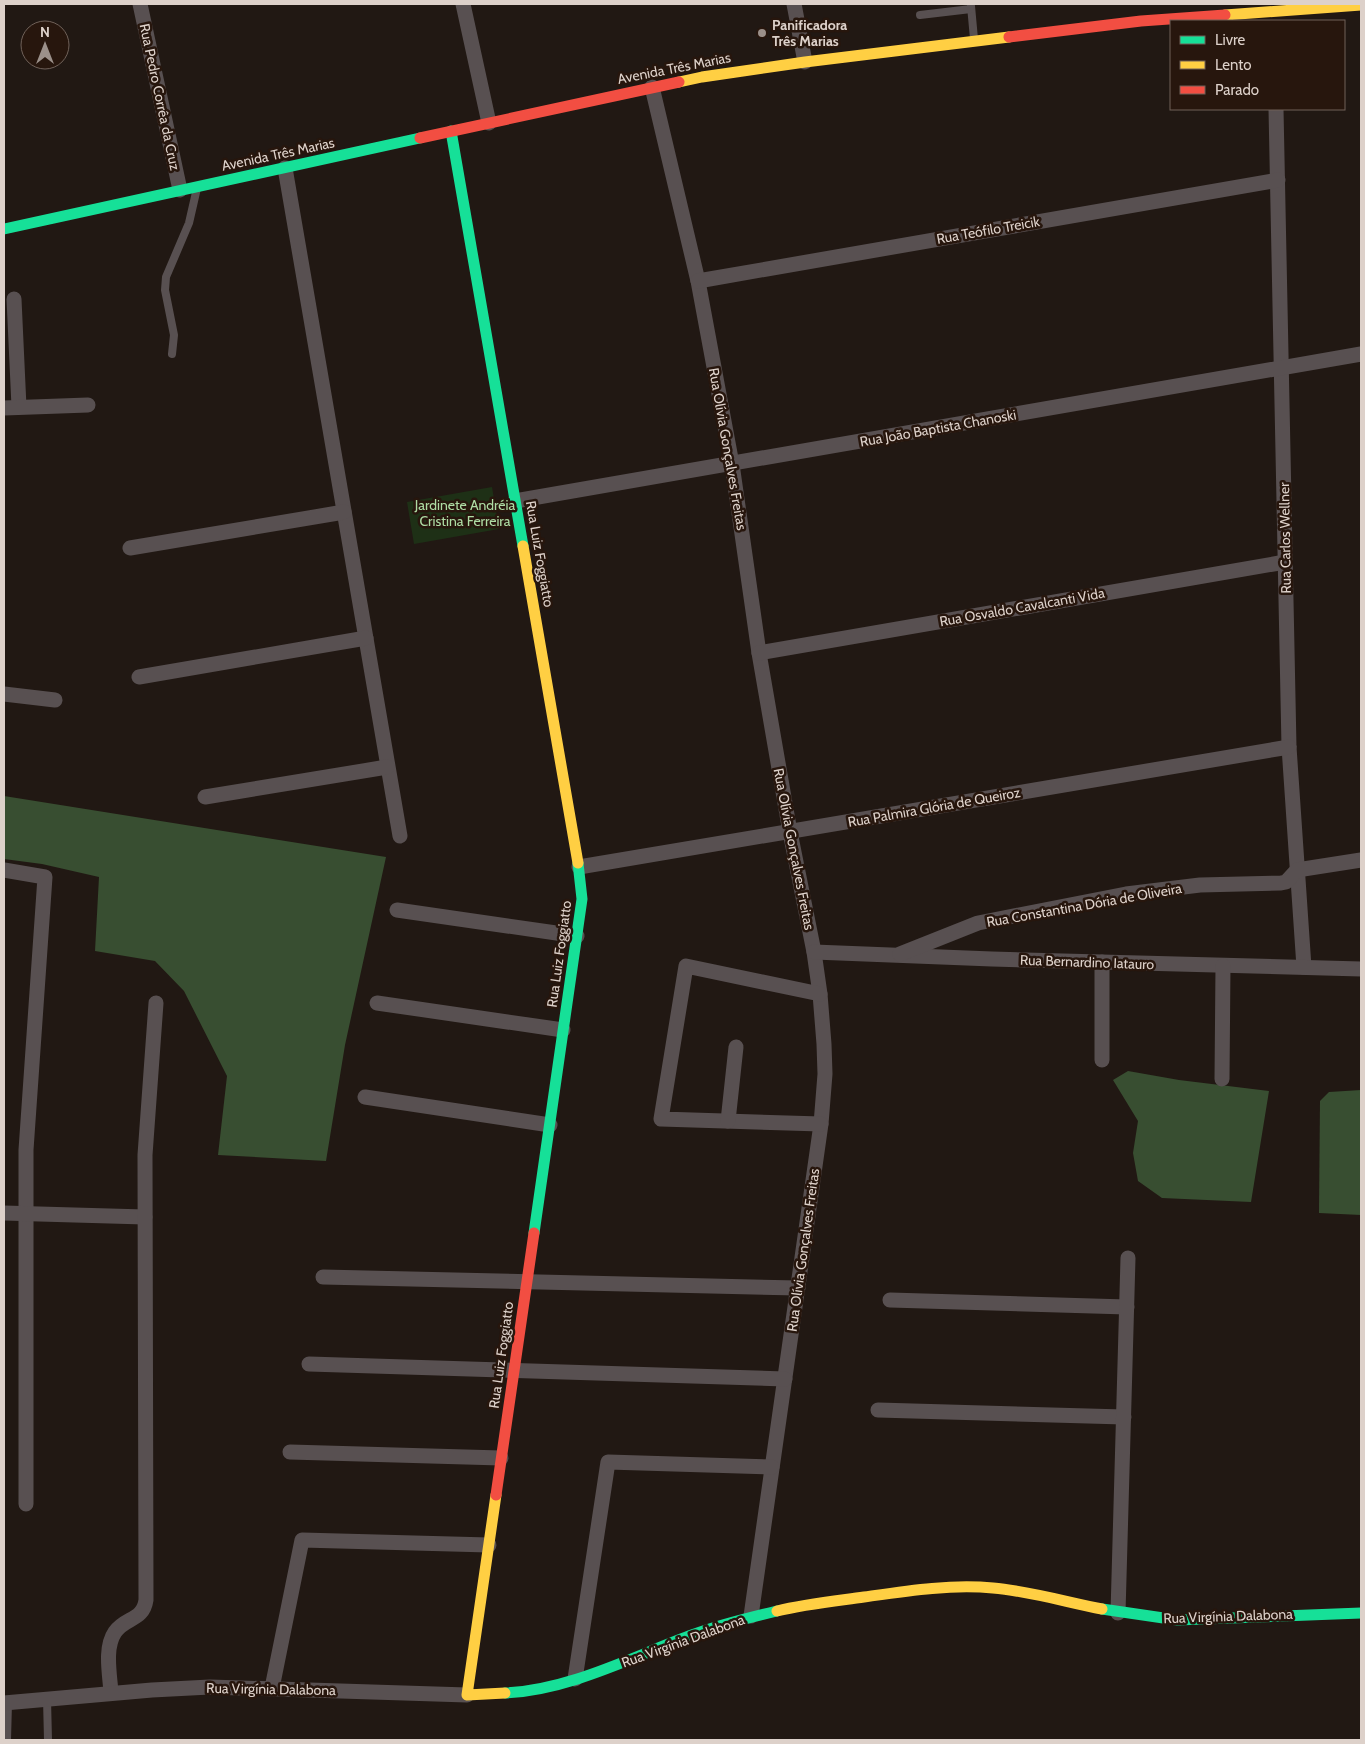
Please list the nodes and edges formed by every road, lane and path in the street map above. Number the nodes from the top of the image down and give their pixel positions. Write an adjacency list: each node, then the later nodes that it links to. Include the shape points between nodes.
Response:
1 (140, 4): 18 (street, Rua Pedro Corrêa da Cruz)
2 (463, 4): 13 (street)
3 (794, 4): 10 (street)
4 (1339, 5): 5 (street, Avenida Três Marias); 8 (street, Avenida Três Marias)
5 (1361, 5)
6 (971, 6): 7 (lane); 9 (lane)
7 (920, 15)
8 (1274, 16): 9 (street, Avenida Três Marias, via 1141,21)
9 (975, 41): 10 (street, Avenida Três Marias)
10 (805, 62): 11 (street, Avenida Três Marias)
11 (652, 87): 13 (street, Avenida Três Marias); 20 (street, Rua Olívia Gonçalves Freitas)
12 (1276, 110): 16 (street, Rua Carlos Wellner)
13 (489, 123): 14 (street, Avenida Três Marias)
14 (451, 131): 15 (street, Avenida Três Marias); 29 (street, Rua Luiz Foggiatto)
15 (285, 168): 17 (street, Avenida Três Marias); 30 (street)
16 (1278, 180): 20 (street, Rua Teófilo Treicik); 24 (street, Rua Carlos Wellner)
17 (198, 186): 18 (street, Avenida Três Marias); 22 (lane, via 188,223 166,276 165,290 174,335)
18 (180, 190): 19 (street, Avenida Três Marias)
19 (4, 229)
20 (698, 281): 28 (street, Rua Olívia Gonçalves Freitas)
21 (14, 299): 26 (street)
22 (172, 354)
23 (1361, 354): 24 (street, Rua João Baptista Chanoski)
24 (1281, 368): 28 (street, Rua João Baptista Chanoski); 32 (street, Rua Carlos Wellner)
25 (88, 405): 26 (street)
26 (19, 407): 27 (street)
27 (4, 408)
28 (732, 464): 29 (street, Rua João Baptista Chanoski); 34 (street, Rua Olívia Gonçalves Freitas)
29 (515, 502): 44 (street, Rua Luiz Foggiatto)
30 (344, 512): 31 (street); 33 (street)
31 (130, 548)
32 (1285, 562): 34 (street, Rua Osvaldo Cavalcanti Vida); 38 (street, Rua Carlos Wellner)
33 (366, 638): 35 (street); 39 (street)
34 (759, 653): 41 (street, Rua Olívia Gonçalves Freitas)
35 (139, 677)
36 (4, 694): 37 (street)
37 (55, 700)
38 (1289, 747): 41 (street, Rua Palmira Glória de Queiroz); 46 (street, Rua Carlos Wellner)
39 (388, 767): 40 (street); 42 (street)
40 (204, 798)
41 (790, 832): 44 (street, Rua Palmira Glória de Queiroz); 49 (street, Rua Olívia Gonçalves Freitas)
42 (400, 836)
43 (1361, 860): 46 (street, Rua Constantina Dória de Oliveira)
44 (579, 867): 48 (street, Rua Luiz Foggiatto, via 582,899)
45 (4, 870): 67 (street, via 45,877 26,1150)
46 (1298, 870): 50 (street, Rua Constantina Dória de Oliveira, via 1281,883 1171,888 1004,917 953,932); 53 (street, Rua Carlos Wellner)
47 (396, 910): 48 (street)
48 (577, 936): 58 (street, Rua Luiz Foggiatto)
49 (814, 952): 50 (street, Rua Bernardino Iatauro); 55 (street, Rua Olívia Gonçalves Freitas)
50 (896, 955): 51 (street, Rua Bernardino Iatauro)
51 (1102, 962): 52 (street, Rua Bernardino Iatauro); 60 (street)
52 (1223, 966): 53 (street, Rua Bernardino Iatauro); 61 (street)
53 (1304, 968): 54 (street, Rua Bernardino Iatauro)
54 (1361, 969)
55 (820, 994): 63 (street, via 686,966 661,1119); 64 (street, Rua Olívia Gonçalves Freitas, via 825,1074)
56 (377, 1003): 58 (street)
57 (156, 1004): 68 (street, via 146,1155)
58 (564, 1030): 65 (street, Rua Luiz Foggiatto)
59 (736, 1047): 63 (street)
60 (1102, 1060)
61 (1222, 1079)
62 (365, 1097): 65 (street)
63 (728, 1121): 64 (street)
64 (821, 1124): 72 (street, Rua Olívia Gonçalves Freitas)
65 (550, 1125): 71 (street, Rua Luiz Foggiatto)
66 (4, 1213): 67 (street)
67 (26, 1213): 68 (street); 83 (street)
68 (146, 1217): 90 (street, via 146,1600 142,1612 114,1632 110,1642)
69 (1128, 1258): 74 (street)
70 (323, 1277): 71 (street)
71 (527, 1282): 72 (street); 76 (street, Rua Luiz Foggiatto)
72 (798, 1288): 77 (street, Rua Olívia Gonçalves Freitas)
73 (890, 1300): 74 (street)
74 (1127, 1307): 79 (street)
75 (309, 1364): 76 (street)
76 (514, 1370): 77 (street); 81 (street, Rua Luiz Foggiatto)
77 (785, 1379): 82 (street, Rua Olívia Gonçalves Freitas)
78 (878, 1410): 79 (street)
79 (1124, 1417): 85 (street)
80 (290, 1452): 81 (street)
81 (501, 1458): 84 (street, Rua Luiz Foggiatto)
82 (772, 1467): 87 (street, Rua Olívia Gonçalves Freitas); 88 (street, via 608,1462)
83 (26, 1504)
84 (489, 1545): 89 (street, via 302,1540); 91 (street, Rua Luiz Foggiatto)
85 (1118, 1613): 86 (street, Rua Virgínia Dalabona, via 1201,1620); 87 (street, Rua Virgínia Dalabona, via 1021,1592 964,1587 867,1595)
86 (1361, 1613)
87 (752, 1616): 88 (street, Rua Virgínia Dalabona)
88 (575, 1679): 91 (street, Rua Virgínia Dalabona, via 527,1691)
89 (272, 1688): 90 (street, Rua Virgínia Dalabona); 91 (street, Rua Virgínia Dalabona)
90 (111, 1693): 92 (street, Rua Virgínia Dalabona)
91 (467, 1695)
92 (47, 1699): 93 (street, Rua Virgínia Dalabona); 95 (lane)
93 (6, 1703): 94 (lane)
94 (7, 1740)
95 (48, 1740)

